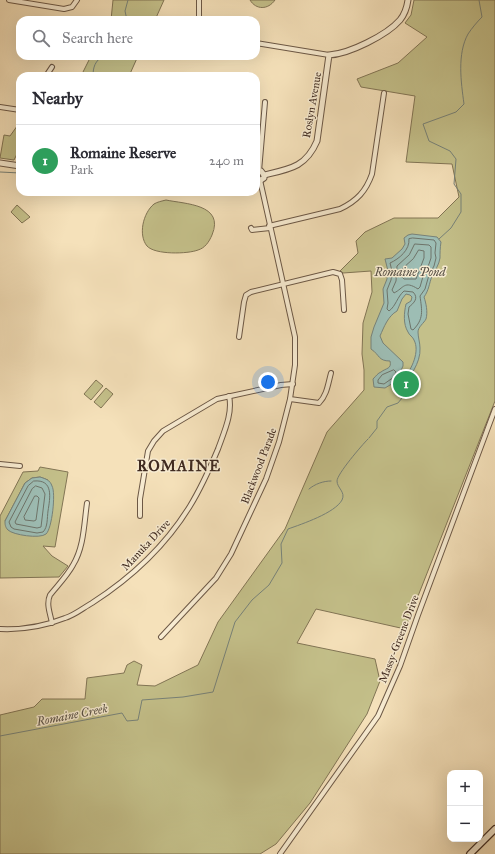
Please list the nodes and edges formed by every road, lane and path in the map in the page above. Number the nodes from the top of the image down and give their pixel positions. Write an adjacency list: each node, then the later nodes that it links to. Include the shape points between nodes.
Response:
1 (9, 0): 2 (street, via 64,9 72,7)
2 (77, 0)
3 (199, 0): 5 (street)
4 (408, 0): 7 (street, via 406,11 394,26 369,42 344,53)
5 (199, 16)
6 (260, 45): 7 (street)
7 (329, 55): 18 (street, Roslyn Avenue, via 317,141 313,150 300,164)
8 (52, 67): 9 (street)
9 (49, 72)
10 (384, 93): 21 (street, via 372,174 368,186 358,198 340,209)
11 (265, 102): 14 (street)
12 (0, 107): 13 (street)
13 (16, 109)
14 (260, 152)
15 (0, 163): 16 (street)
16 (16, 165)
17 (260, 172): 18 (street)
18 (264, 175): 19 (street)
19 (260, 180)
20 (260, 189): 21 (street, Blackwood Parade)
21 (269, 227): 22 (street, via 255,231); 23 (street, Blackwood Parade)
22 (251, 228)
23 (284, 284): 24 (street, via 333,272 340,274); 25 (street, via 246,295); 27 (street, Blackwood Parade, via 295,337)
24 (344, 310)
25 (238, 337)
26 (331, 373): 29 (street, via 327,391 319,403)
27 (292, 384): 28 (street); 29 (street, Blackwood Parade)
28 (229, 396): 34 (street, via 204,406 163,431 154,441 148,451 145,466); 35 (street, Manuka Drive, via 231,408 212,464 190,506 171,533 116,587 81,610)
29 (290, 399): 37 (street, Blackwood Parade, via 266,479 231,554 216,578)
30 (495, 409): 39 (street, Massy-Greene Drive, via 400,666 378,716)
31 (0, 464): 32 (street)
32 (20, 466)
33 (87, 503): 35 (street, via 78,555 48,599)
34 (140, 516)
35 (52, 623): 36 (street, Manuka Drive, via 22,629)
36 (0, 629)
37 (161, 637)
38 (495, 829): 40 (main road)
39 (280, 854)
40 (470, 854)

